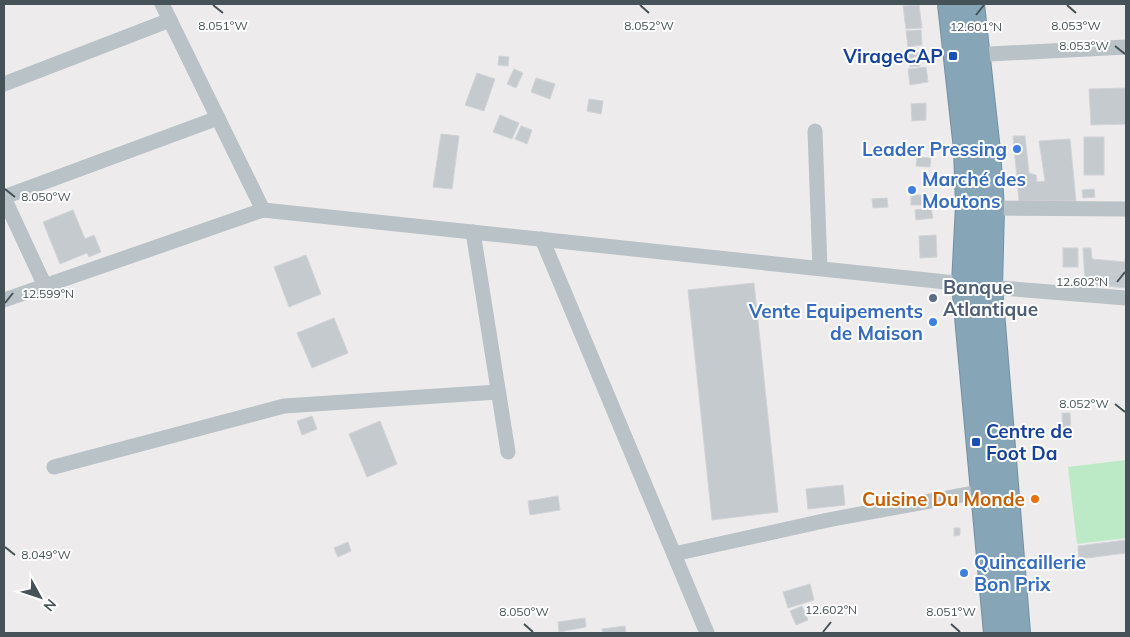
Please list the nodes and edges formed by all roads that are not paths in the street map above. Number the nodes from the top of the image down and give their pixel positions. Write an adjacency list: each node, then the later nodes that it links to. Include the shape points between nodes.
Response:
1 (162, 4): 4 (street)
2 (951, 4): 6 (highway)
3 (971, 4): 6 (highway)
4 (170, 20): 7 (street); 8 (street)
5 (1126, 47): 6 (street)
6 (967, 55): 11 (highway, via 987,151); 17 (highway, via 968,206)
7 (4, 84)
8 (218, 118): 10 (street); 13 (street)
9 (815, 131): 16 (street)
10 (4, 197): 18 (street)
11 (991, 208): 12 (street); 17 (highway)
12 (1126, 209)
13 (263, 210): 14 (street); 18 (street)
14 (473, 232): 15 (street); 21 (street)
15 (542, 239): 16 (street); 25 (street)
16 (820, 268): 17 (street)
17 (977, 285): 19 (street); 24 (highway); 28 (highway)
18 (45, 286): 20 (street)
19 (1126, 298)
20 (4, 300)
21 (498, 392): 22 (street); 23 (street, via 284,406)
22 (508, 452)
23 (54, 467)
24 (984, 491): 25 (street, via 828,520); 27 (highway)
25 (674, 554): 26 (street)
26 (707, 633)
27 (996, 633)
28 (1017, 633)

